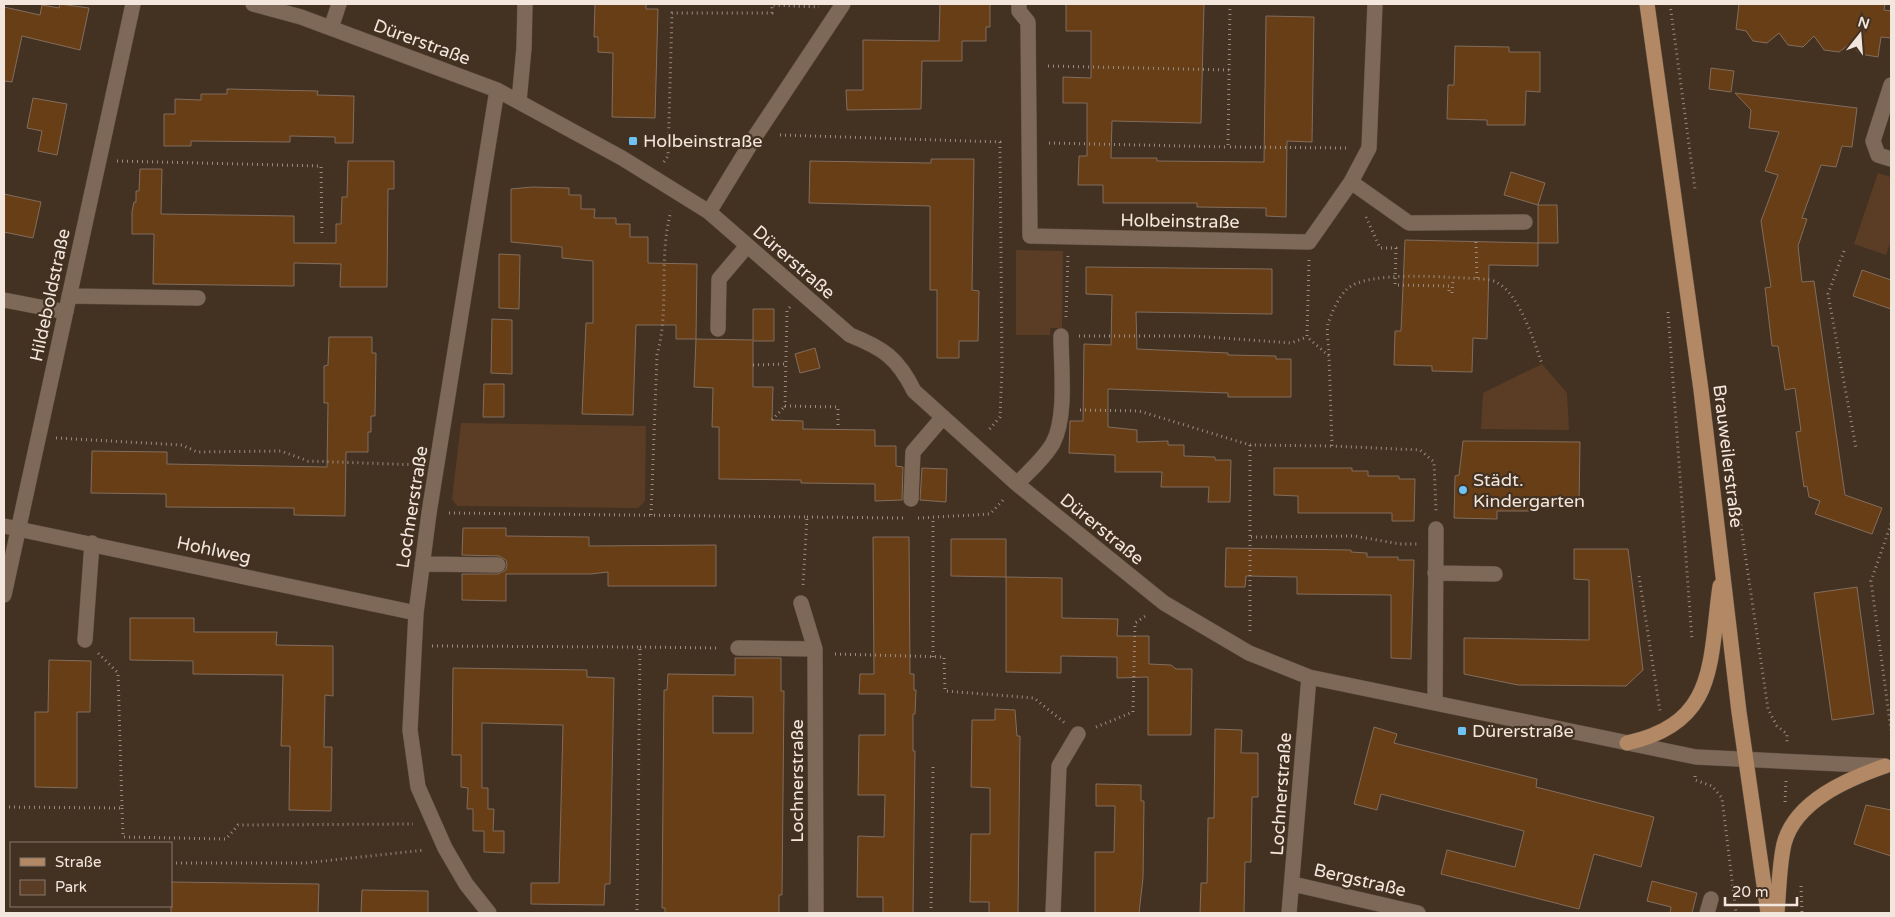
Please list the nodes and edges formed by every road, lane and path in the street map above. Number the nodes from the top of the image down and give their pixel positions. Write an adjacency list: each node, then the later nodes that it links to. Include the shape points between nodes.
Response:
1 (133, 4): 22 (street, Hildeboldstraße)
2 (253, 4): 11 (street, Dürerstraße)
3 (339, 4): 11 (street)
4 (525, 4): 16 (street)
5 (1019, 4): 12 (street, Holbeinstraße, via 1019,11 1028,22)
6 (1230, 4): 13 (path)
7 (1375, 4): 20 (street)
8 (1647, 4): 76 (main road, Brauweilerstraße)
9 (1670, 4): 26 (path)
10 (839, 9): 17 (street); 23 (path, via 816,5 772,5 772,13 672,13 668,156)
11 (331, 28): 15 (street, Dürerstraße)
12 (1028, 65): 13 (path); 18 (street, Holbeinstraße)
13 (1229, 70): 19 (path)
14 (1891, 85): 21 (street, via 1872,141)
15 (497, 90): 16 (street, Dürerstraße); 63 (street, Lochnerstraße)
16 (519, 100): 23 (street, Dürerstraße)
17 (756, 135): 27 (street); 58 (path, via 1000,142 1000,417)
18 (1028, 143): 19 (path); 31 (street, Holbeinstraße, via 1030,236)
19 (1228, 148): 20 (path)
20 (1369, 148): 24 (street)
21 (1885, 157)
22 (99, 160): 30 (path, via 321,166); 40 (street, Hildeboldstraße)
23 (655, 178): 25 (street, Dürerstraße)
24 (1351, 182): 28 (street, via 1409,223); 32 (street)
25 (676, 191): 27 (street, Dürerstraße); 67 (path, via 665,230 663,331 657,355)
26 (1696, 199)
27 (709, 212): 33 (street, Dürerstraße)
28 (1476, 222): 29 (street); 38 (path)
29 (1525, 222)
30 (322, 237)
31 (1069, 238): 32 (street, Holbeinstraße); 46 (path)
32 (1309, 242): 47 (path)
33 (747, 246): 39 (street, Dürerstraße); 45 (street, via 719,279)
34 (1380, 248): 36 (path, via 1396,248)
35 (1844, 251): 61 (path, via 1828,294)
36 (1395, 277): 37 (path); 37 (path, via 1395,285 1449,286 1450,293); 48 (path, via 1362,281 1346,289 1328,325)
37 (1453, 279): 38 (path)
38 (1477, 279): 51 (path, via 1497,282 1509,293 1529,329)
39 (800, 292): 50 (path, via 787,311); 54 (street, Dürerstraße, via 850,335 877,345 904,370 914,391)
40 (70, 296): 41 (street); 44 (street, Hildeboldstraße)
41 (198, 298)
42 (4, 300): 44 (street)
43 (1668, 303): 88 (path)
44 (66, 312): 57 (street, Hildeboldstraße)
45 (718, 329)
46 (1063, 336): 47 (path, via 1194,336 1291,343); 53 (street)
47 (1308, 337): 48 (path)
48 (1329, 356): 60 (path)
49 (753, 364): 50 (path)
50 (786, 364): 52 (path)
51 (1542, 364)
52 (785, 406): 55 (path); 56 (path, via 838,407)
53 (1060, 410): 59 (path, via 1140,411); 64 (street, via 1053,442)
54 (943, 417): 58 (street, Dürerstraße); 65 (street, via 913,452)
55 (772, 420)
56 (838, 429)
57 (38, 437): 63 (path, via 182,445 197,452 281,451 308,461); 71 (street, Hildeboldstraße)
58 (976, 445): 64 (street, Dürerstraße)
59 (1250, 445): 60 (path); 73 (path)
60 (1332, 446): 72 (path, via 1420,450 1434,462)
61 (1856, 448)
62 (1732, 463): 100 (path, via 1768,710 1787,734)
63 (437, 466): 66 (street, Lochnerstraße)
64 (1017, 484): 69 (path, via 990,514); 82 (street, Dürerstraße)
65 (911, 499)
66 (429, 513): 67 (path); 75 (street, Lochnerstraße)
67 (651, 515): 68 (path)
68 (808, 518): 69 (path); 83 (path)
69 (934, 518): 92 (path)
70 (1891, 524): 96 (path, via 1871,581)
71 (11, 527): 74 (street, Hohlweg); 81 (street, Hildeboldstraße)
72 (1436, 536): 73 (path, via 1400,544 1354,536); 78 (street)
73 (1251, 537): 85 (path)
74 (92, 543): 84 (street, Hohlweg); 86 (street)
75 (422, 564): 77 (street); 84 (street, Lochnerstraße)
76 (1722, 564): 98 (main road, via 1707,676 1700,696 1681,720 1662,733); 99 (main road, Brauweilerstraße)
77 (498, 565)
78 (1435, 573): 79 (street); 94 (street)
79 (1495, 574)
80 (1640, 576): 95 (path)
81 (4, 595)
82 (1164, 603): 93 (street, Dürerstraße, via 1249,653); 97 (path, via 1135,623 1133,712)
83 (801, 604): 91 (street, Lochnerstraße)
84 (416, 612): 87 (street, Lochnerstraße)
85 (1252, 612)
86 (85, 640): 105 (path, via 118,673)
87 (414, 646): 89 (path); 107 (street, Lochnerstraße, via 410,730 418,787)
88 (1692, 646)
89 (640, 647): 90 (path); 113 (path)
90 (738, 648): 91 (street)
91 (815, 649): 92 (path, via 841,656); 114 (street, Lochnerstraße)
92 (933, 657): 97 (path, via 944,658 945,691 1034,698)
93 (1309, 677): 94 (street, Dürerstraße); 110 (street, Lochnerstraße)
94 (1435, 702): 98 (street, Dürerstraße)
95 (1660, 713)
96 (1891, 730)
97 (1078, 734): 116 (street, via 1059,766)
98 (1627, 743): 99 (street, Dürerstraße, via 1696,758)
99 (1747, 761): 100 (street, Dürerstraße); 120 (main road, Brauweilerstraße)
100 (1787, 763): 101 (street, Dürerstraße); 106 (path, via 1785,805)
101 (1888, 766): 106 (main road, via 1830,789)
102 (933, 767): 115 (path)
103 (1694, 780): 119 (path, via 1712,786 1722,798)
104 (4, 807): 105 (path)
105 (122, 808): 107 (path, via 123,837 226,839 238,825)
106 (1799, 818): 121 (main road, via 1785,843)
107 (434, 824): 108 (street, Lochnerstraße)
108 (445, 848): 109 (path, via 305,863); 112 (street, Lochnerstraße, via 466,884)
109 (172, 862)
110 (1293, 884): 117 (street, Lochnerstraße); 118 (street, Bergstraße)
111 (1800, 884): 122 (path)
112 (489, 913)
113 (637, 913)
114 (816, 913)
115 (930, 913)
116 (1053, 913)
117 (1289, 913)
118 (1418, 913)
119 (1736, 913)
120 (1768, 913)
121 (1777, 913)
122 (1802, 913)

